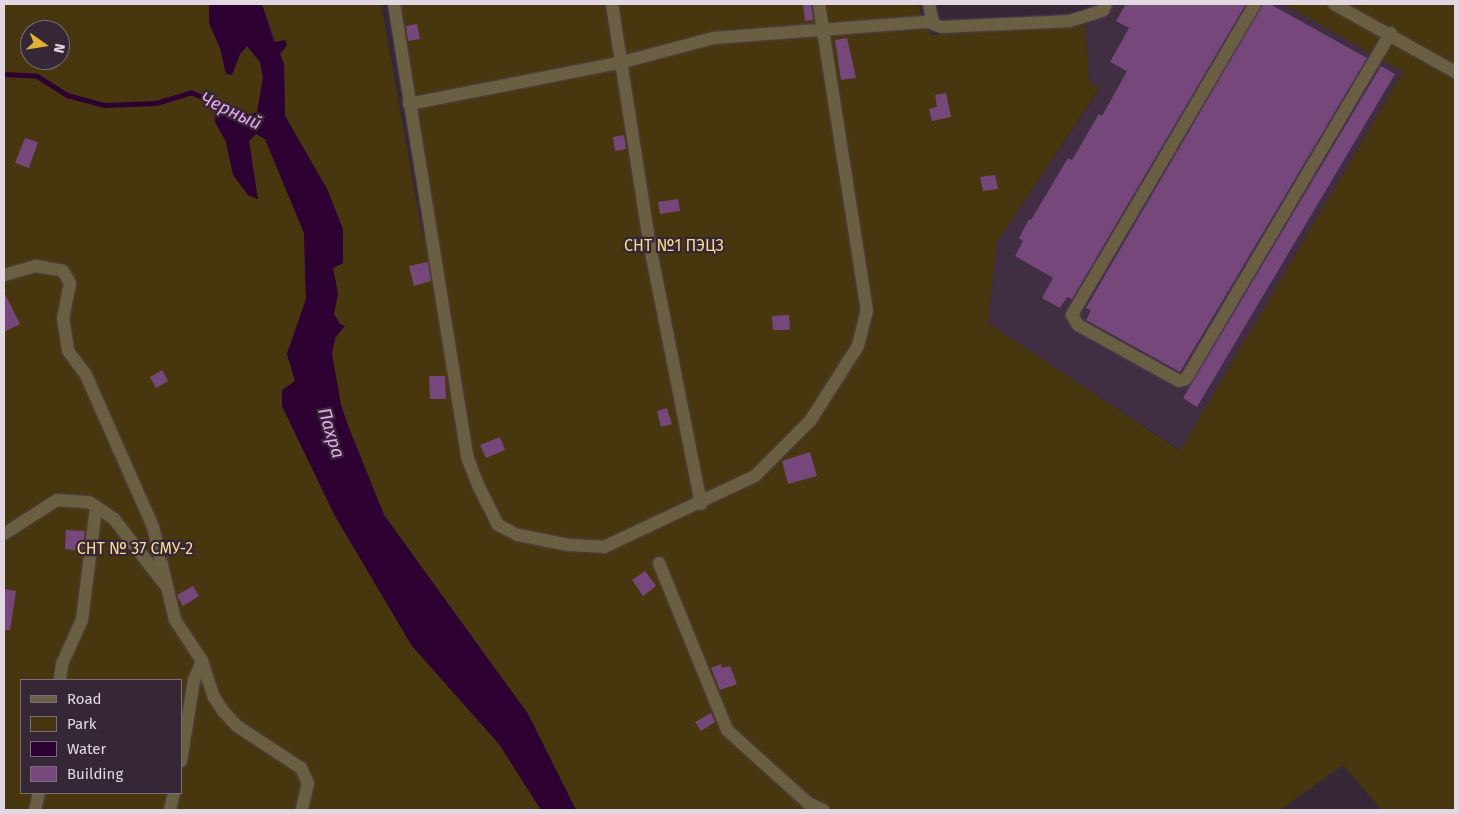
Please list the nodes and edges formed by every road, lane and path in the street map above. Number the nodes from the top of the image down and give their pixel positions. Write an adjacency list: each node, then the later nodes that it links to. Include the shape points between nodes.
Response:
1 (394, 4): 13 (street)
2 (612, 4): 11 (street)
3 (819, 4): 9 (street)
4 (929, 4): 8 (street)
5 (1106, 4): 8 (street, via 1103,10 1070,21 941,27)
6 (1255, 4): 10 (street, via 1072,315 1078,325 1179,381 1186,379)
7 (1334, 4): 10 (street)
8 (933, 23): 9 (street)
9 (823, 32): 11 (street, via 713,38); 15 (street, via 867,311 858,346 810,421 747,482)
10 (1390, 33): 12 (street)
11 (623, 62): 13 (street); 15 (street, via 649,241)
12 (1455, 72)
13 (409, 104): 15 (street, via 468,458 498,525 518,535 544,541 604,547)
14 (4, 275): 19 (street, via 36,266 63,271 70,283 63,318 68,350 86,376 153,527)
15 (701, 504)
16 (96, 507): 17 (street, via 89,502 57,500); 19 (street, via 114,519); 21 (street, via 82,620 62,664)
17 (4, 534)
18 (660, 563): 28 (street, via 726,730 808,802)
19 (166, 586): 20 (street, via 175,620)
20 (202, 662): 22 (street, via 194,680); 27 (street, via 214,698 237,726 301,768 308,783)
21 (60, 679)
22 (182, 755)
23 (39, 794): 25 (street)
24 (174, 794): 26 (street)
25 (35, 810)
26 (170, 810)
27 (302, 810)
28 (823, 810)

